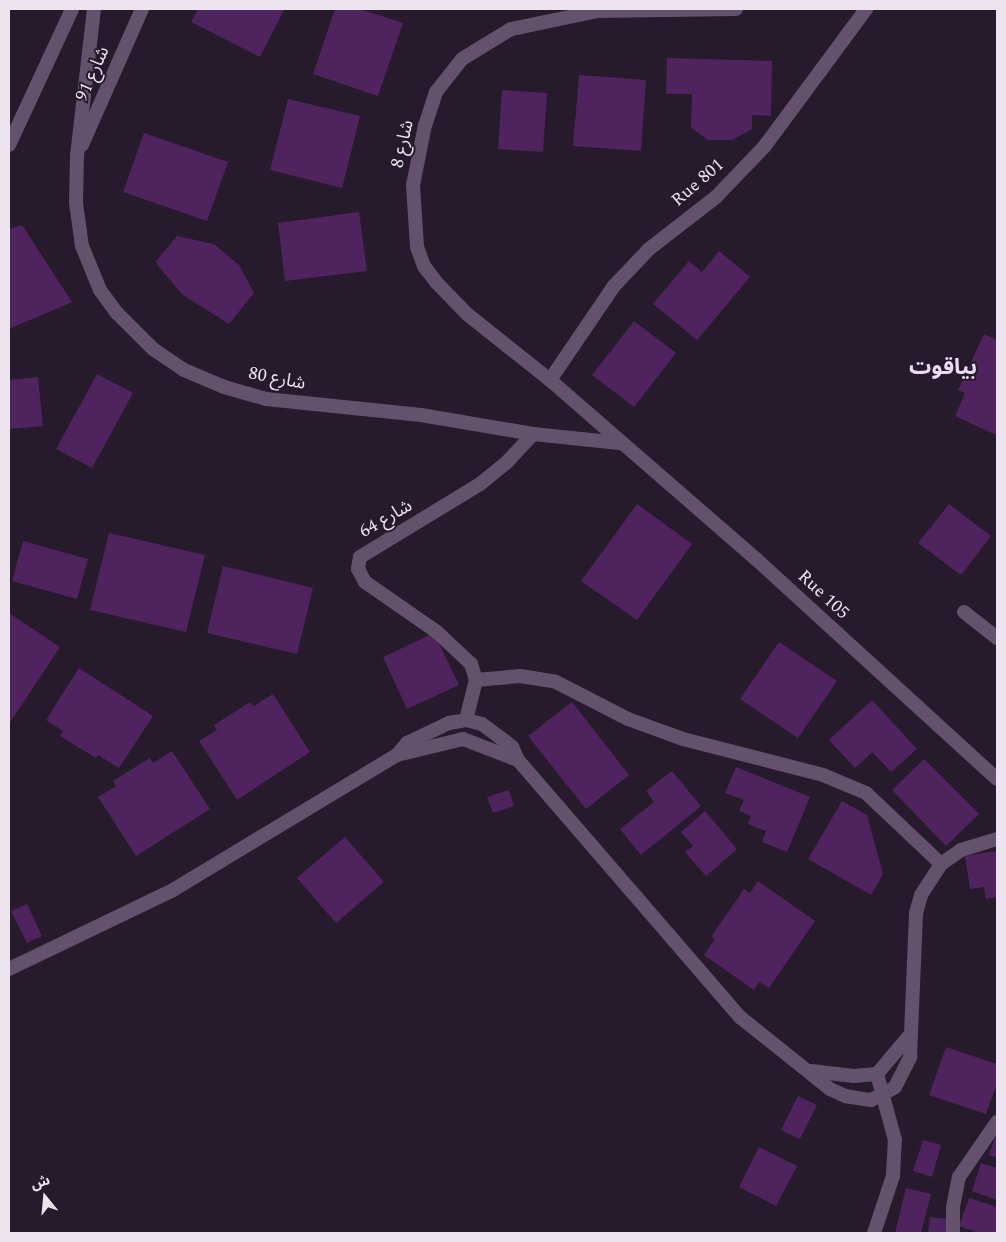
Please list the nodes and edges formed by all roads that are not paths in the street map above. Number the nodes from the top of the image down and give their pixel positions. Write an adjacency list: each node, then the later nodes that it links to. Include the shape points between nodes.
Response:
1 (72, 9): 6 (street)
2 (94, 9): 7 (street, شارع 80)
3 (142, 9): 7 (street, شارع 91)
4 (736, 9): 8 (street, شارع 8, via 598,11 511,29 462,59 436,92 413,185 417,247 424,266 436,284 467,314)
5 (866, 9): 8 (street, Rue 801, via 764,147 716,197 649,249 614,286)
6 (9, 145)
7 (77, 155): 9 (street, شارع 80, via 76,204 82,246 100,290 117,313 153,349 184,370 224,387 266,399 484,423)
8 (550, 380): 10 (street, شارع 8)
9 (533, 434): 10 (street, شارع 80); 13 (street, شارع 64, via 507,462 480,484 360,557 358,569 365,582 460,651 471,664)
10 (620, 443): 17 (street, Rue 105, via 756,559)
11 (964, 612): 12 (street)
12 (997, 638)
13 (476, 680): 14 (street); 19 (street, via 520,676 556,682 628,719 683,739 823,775 866,793)
14 (466, 720): 15 (street, via 408,743); 16 (street, via 496,732 512,746)
15 (397, 755): 16 (street, via 463,739); 20 (street, via 173,890)
16 (518, 760): 22 (street, via 740,1016)
17 (997, 780)
18 (997, 839): 19 (street, via 961,850)
19 (941, 864): 21 (street, via 921,895 916,913)
20 (9, 969)
21 (910, 1036): 23 (street); 24 (street, via 910,1057 906,1069 895,1087)
22 (811, 1071): 23 (street, via 854,1076); 24 (street, via 830,1089 845,1096 871,1100)
23 (877, 1074): 24 (street)
24 (884, 1095): 26 (street, via 896,1140 894,1176)
25 (997, 1122): 27 (street, via 959,1177 953,1207)
26 (874, 1233)
27 (953, 1233)

